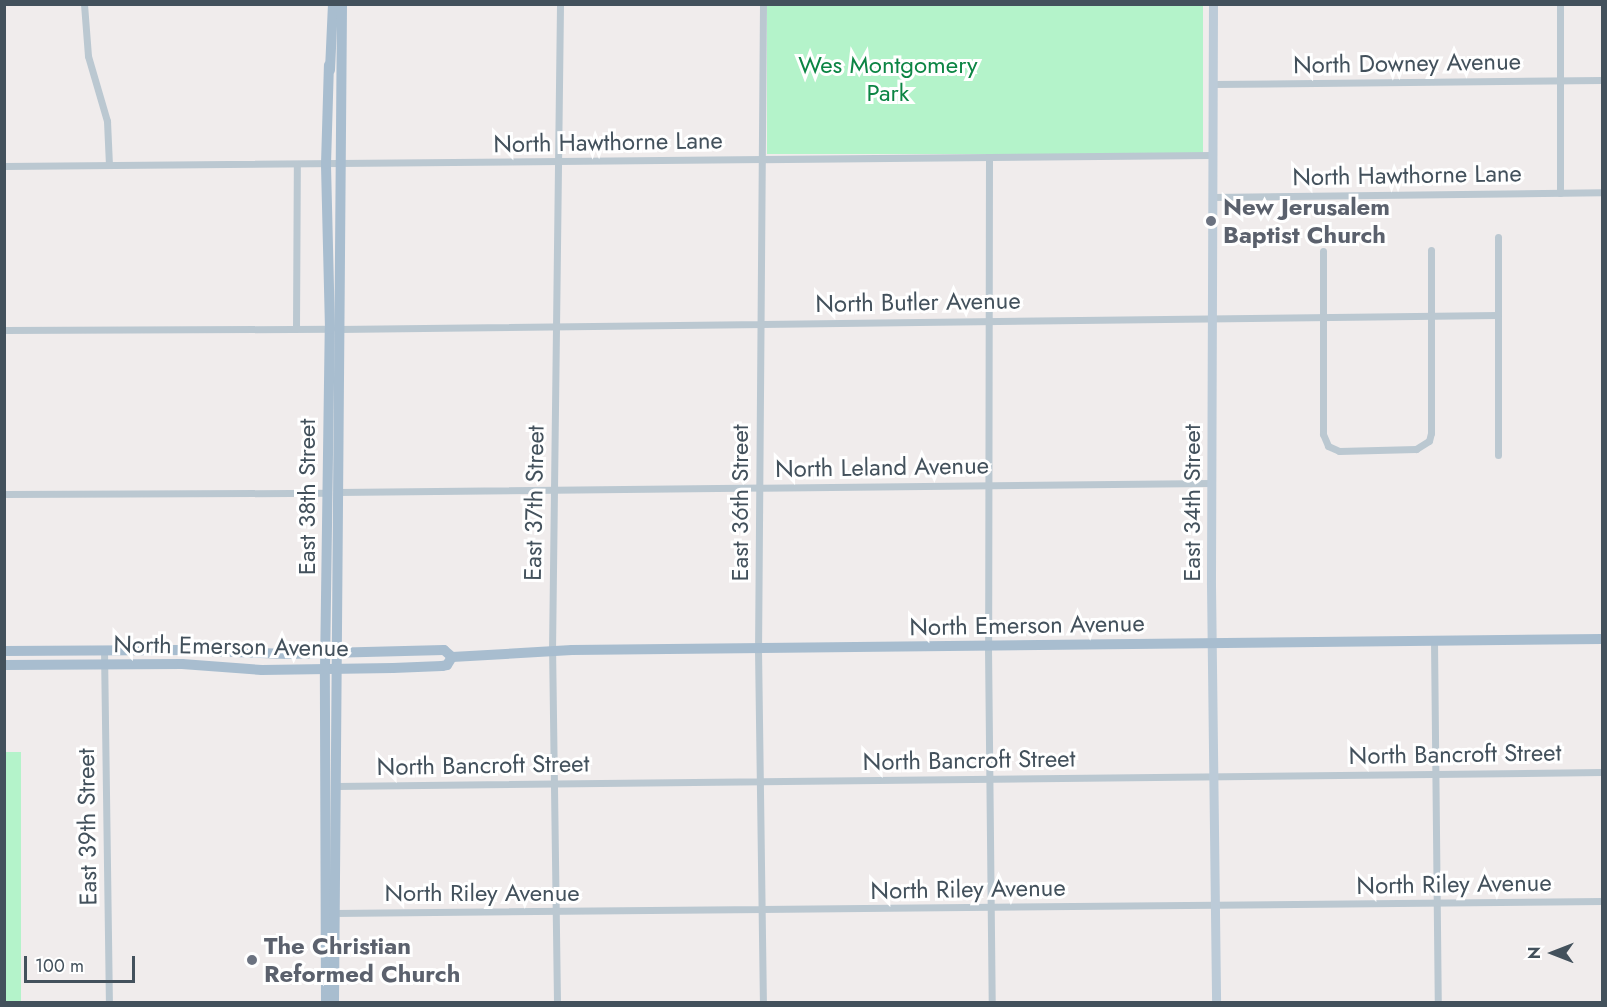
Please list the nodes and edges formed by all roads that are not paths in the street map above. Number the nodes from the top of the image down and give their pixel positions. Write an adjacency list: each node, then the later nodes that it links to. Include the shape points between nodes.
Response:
1 (84, 4): 18 (street, via 88,56 107,121)
2 (333, 4): 16 (main road, East 38th Street)
3 (342, 4): 17 (main road, East 38th Street)
4 (560, 4): 14 (street, East 37th Street)
5 (763, 4): 13 (street, East 36th Street)
6 (1213, 4): 10 (main road, East 34th Street)
7 (1560, 4): 8 (street)
8 (1559, 80): 9 (street, North Downey Avenue); 10 (street, North Downey Avenue); 21 (street)
9 (1602, 80)
10 (1213, 84): 11 (main road, East 34th Street)
11 (1212, 155): 12 (street, North Hawthorne Lane); 22 (main road, East 34th Street)
12 (989, 157): 13 (street, North Hawthorne Lane); 30 (street)
13 (762, 159): 14 (street, North Hawthorne Lane); 31 (street, East 36th Street)
14 (558, 162): 17 (street, North Hawthorne Lane); 32 (street, East 37th Street)
15 (297, 164): 16 (street, North Hawthorne Lane); 18 (street, North Hawthorne Lane); 33 (street)
16 (326, 164): 17 (street, North Hawthorne Lane); 34 (main road, East 38th Street)
17 (341, 164): 34 (main road, East 38th Street)
18 (109, 165): 19 (street, North Hawthorne Lane)
19 (4, 166)
20 (1602, 192): 21 (street, North Hawthorne Lane)
21 (1560, 193): 22 (street, North Hawthorne Lane)
22 (1212, 197): 29 (main road, East 34th Street)
23 (1498, 237): 26 (street)
24 (1431, 250): 27 (street)
25 (1323, 251): 28 (street)
26 (1498, 315): 27 (street, North Butler Avenue); 36 (street)
27 (1432, 316): 28 (street, North Butler Avenue); 28 (street, via 1431,434 1425,445 1416,450 1339,451 1327,444 1323,434)
28 (1323, 318): 29 (street, North Butler Avenue)
29 (1212, 319): 30 (street, North Butler Avenue); 37 (main road, East 34th Street)
30 (988, 321): 31 (street, North Butler Avenue); 38 (street)
31 (761, 323): 32 (street, North Butler Avenue); 39 (street, East 36th Street)
32 (556, 326): 34 (street, North Butler Avenue); 40 (street, East 37th Street)
33 (297, 328): 34 (street, North Butler Avenue); 35 (street, North Butler Avenue)
34 (334, 329): 41 (main road, East 38th Street)
35 (4, 330)
36 (1498, 455)
37 (1211, 483): 38 (street, North Leland Avenue); 45 (main road, East 34th Street)
38 (988, 485): 39 (street, North Leland Avenue); 46 (street)
39 (759, 488): 40 (street, North Leland Avenue); 48 (street, East 36th Street)
40 (554, 490): 41 (street, North Leland Avenue); 50 (street, East 37th Street)
41 (332, 493): 42 (street, North Leland Avenue); 51 (main road, East 38th Street)
42 (4, 494)
43 (1602, 639): 44 (main road, North Emerson Avenue)
44 (1434, 641): 45 (main road, North Emerson Avenue); 57 (street)
45 (1212, 643): 46 (main road, North Emerson Avenue); 58 (main road, East 34th Street)
46 (988, 647): 48 (main road, North Emerson Avenue); 59 (street)
47 (104, 650): 49 (main road, North Emerson Avenue); 51 (main road, North Emerson Avenue); 53 (street, East 39th Street)
48 (758, 650): 50 (main road, North Emerson Avenue); 60 (street, East 36th Street)
49 (4, 651)
50 (552, 651): 52 (main road, North Emerson Avenue); 61 (street, East 37th Street)
51 (331, 653): 52 (main road, North Emerson Avenue, via 444,650); 55 (main road, East 38th Street)
52 (452, 657): 55 (main road, North Emerson Avenue, via 442,666)
53 (104, 664): 54 (main road, North Emerson Avenue); 55 (main road, North Emerson Avenue); 70 (street, East 39th Street)
54 (4, 665)
55 (331, 669): 62 (main road, East 38th Street); 71 (main road, East 38th Street)
56 (1602, 772): 57 (street, North Bancroft Street)
57 (1436, 774): 58 (street, North Bancroft Street); 64 (street)
58 (1213, 777): 59 (street, North Bancroft Street); 65 (main road, East 34th Street)
59 (990, 779): 60 (street, North Bancroft Street); 66 (street)
60 (760, 782): 61 (street, North Bancroft Street); 67 (street, East 36th Street)
61 (556, 784): 62 (street, North Bancroft Street); 69 (street, East 37th Street)
62 (336, 786): 68 (main road, East 38th Street)
63 (1602, 901): 64 (street, North Riley Avenue)
64 (1438, 903): 65 (street, North Riley Avenue); 77 (street)
65 (1215, 906): 66 (street, North Riley Avenue); 76 (main road, East 34th Street)
66 (991, 908): 67 (street, North Riley Avenue); 75 (street)
67 (762, 911): 69 (street, North Riley Avenue); 74 (street, East 36th Street)
68 (334, 913): 69 (street, North Riley Avenue); 72 (main road, East 38th Street)
69 (556, 913): 73 (street, East 37th Street)
70 (109, 1002)
71 (326, 1002)
72 (334, 1002)
73 (557, 1002)
74 (763, 1002)
75 (992, 1002)
76 (1216, 1002)
77 (1438, 1002)

